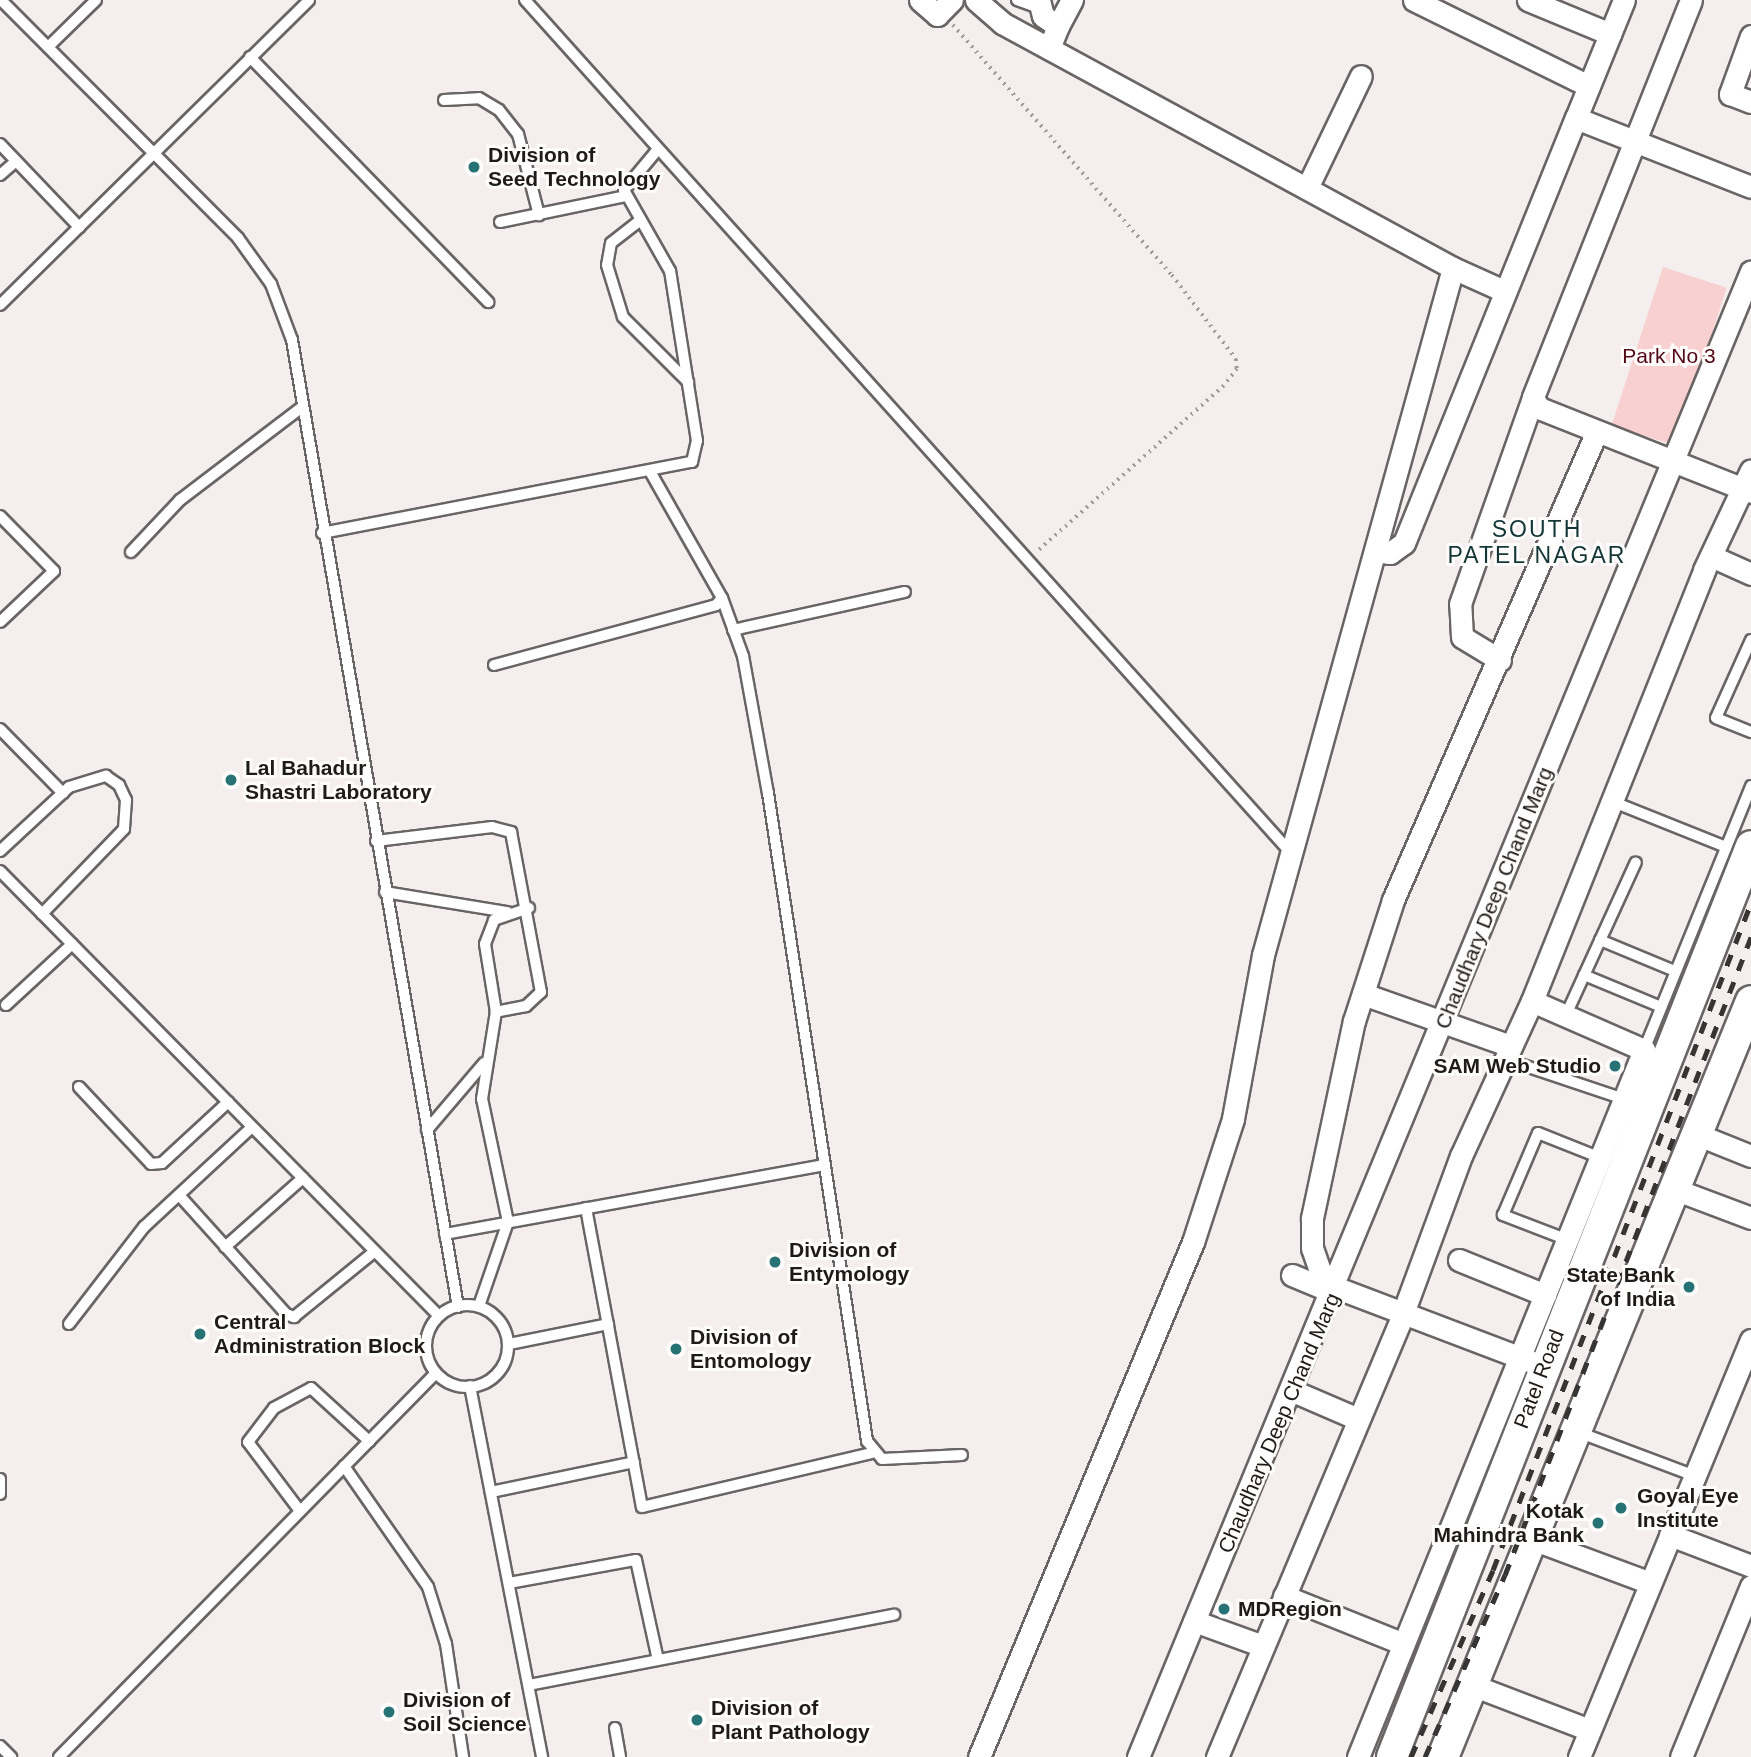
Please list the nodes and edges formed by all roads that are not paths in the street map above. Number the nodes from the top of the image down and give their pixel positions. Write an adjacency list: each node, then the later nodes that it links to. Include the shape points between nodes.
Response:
1 (96, 0): 18 (lane)
2 (309, 0): 20 (lane)
3 (525, 0): 28 (lane)
4 (920, 0): 14 (street)
5 (976, 0): 19 (street)
6 (1017, 0): 13 (lane)
7 (1072, 0): 15 (street)
8 (1414, 0): 22 (street)
9 (1528, 0): 16 (street)
10 (1624, 0): 16 (street)
11 (1691, 0): 26 (street)
12 (1, 2): 18 (lane)
13 (1039, 4): 15 (street)
14 (948, 7)
15 (1058, 26): 19 (street)
16 (1610, 34): 22 (street)
17 (1751, 36): 24 (street, via 1730,94)
18 (48, 47): 29 (lane)
19 (1049, 48): 33 (street)
20 (250, 57): 29 (lane); 42 (lane)
21 (1361, 76): 33 (street)
22 (1589, 86): 25 (street)
23 (444, 100): 35 (lane, via 479,98 499,110 518,134)
24 (1751, 102)
25 (1576, 118): 26 (street); 41 (street)
26 (1632, 142): 32 (street); 45 (street)
27 (0, 144): 30 (lane)
28 (657, 149): 34 (lane, via 631,176); 72 (lane)
29 (152, 152): 38 (lane); 46 (lane, via 238,238 271,284 292,340)
30 (16, 161): 31 (lane); 38 (lane)
31 (0, 176)
32 (1751, 187)
33 (1307, 188): 39 (street)
34 (625, 196): 35 (lane); 37 (lane)
35 (539, 215): 36 (lane)
36 (500, 222)
37 (638, 222): 44 (lane, via 664,251); 44 (lane, via 611,243 607,265 623,317)
38 (79, 227): 43 (lane)
39 (1453, 268): 41 (street); 53 (street)
40 (1751, 271): 48 (street, Chaudhary Deep Chand Marg)
41 (1504, 290): 53 (street, via 1404,543 1390,554)
42 (488, 302)
43 (0, 305)
44 (688, 382): 49 (lane, via 696,453 684,467)
45 (1533, 398): 47 (street, via 1539,408); 62 (street, via 1460,604 1462,637)
46 (302, 407): 52 (lane); 54 (lane, via 180,500)
47 (1597, 431): 48 (street); 62 (street)
48 (1675, 463): 50 (street); 90 (street, Chaudhary Deep Chand Marg)
49 (651, 474): 52 (lane); 58 (lane)
50 (1748, 483): 55 (street)
51 (0, 516): 59 (lane, via 54,571)
52 (321, 533): 69 (lane)
53 (1374, 551): 72 (street)
54 (131, 552)
55 (1710, 556): 56 (street); 68 (street)
56 (1751, 574)
57 (905, 592): 60 (lane)
58 (722, 598): 60 (lane); 63 (lane, via 716,605)
59 (0, 622)
60 (733, 629): 102 (lane, via 768,793)
61 (1751, 640): 65 (lane, via 1716,718)
62 (1500, 660): 83 (street, via 1425,817)
63 (494, 665)
64 (0, 729): 67 (lane)
65 (1751, 732)
66 (1751, 786): 70 (lane)
67 (62, 793): 71 (lane); 78 (lane, via 106,776 122,793 128,816 116,841)
68 (1611, 801): 70 (lane); 85 (street)
69 (376, 841): 75 (lane); 76 (lane, via 502,827 517,841)
70 (1739, 847): 81 (lane); 125 (main road, Patel Road)
71 (0, 851)
72 (1291, 853): 163 (street, via 1263,955 1233,1119 1193,1242)
73 (1636, 862): 79 (lane)
74 (0, 871): 78 (lane)
75 (385, 892): 77 (lane); 98 (lane)
76 (529, 908): 77 (lane); 88 (lane, via 541,992 526,1006)
77 (507, 912): 88 (lane, via 488,930 485,944)
78 (42, 914): 80 (lane)
79 (1600, 940): 81 (lane); 82 (lane)
80 (72, 944): 86 (lane); 96 (lane)
81 (1675, 971): 87 (lane)
82 (1584, 975): 87 (lane); 89 (lane)
83 (1363, 994): 90 (street); 115 (street, via 1312,1217 1320,1271)
84 (1751, 1000): 99 (main road)
85 (1532, 1001): 89 (street); 92 (street)
86 (6, 1005)
87 (1658, 1006): 91 (lane)
88 (496, 1012): 93 (lane)
89 (1565, 1017): 91 (street)
90 (1443, 1022): 92 (street); 115 (street, Chaudhary Deep Chand Marg)
91 (1644, 1051): 95 (street)
92 (1508, 1053): 95 (lane); 120 (street)
93 (488, 1059): 98 (lane); 108 (lane, via 482,1099)
94 (79, 1087): 96 (lane, via 151,1164 162,1163)
95 (1624, 1099): 101 (street)
96 (228, 1102): 97 (lane)
97 (253, 1127): 103 (lane); 105 (lane)
98 (427, 1130): 109 (lane)
99 (1696, 1134): 100 (street); 104 (main road)
100 (1751, 1156)
101 (1601, 1157): 110 (street); 110 (lane, via 1538,1133 1503,1215)
102 (824, 1165): 106 (lane); 132 (lane)
103 (303, 1178): 111 (lane); 112 (lane)
104 (1674, 1189): 107 (street); 130 (main road)
105 (179, 1195): 111 (lane); 121 (lane, via 144,1227)
106 (586, 1208): 108 (lane); 122 (lane)
107 (1751, 1218)
108 (508, 1222): 109 (lane); 117 (lane)
109 (445, 1234): 118 (lane)
110 (1567, 1240): 116 (street)
111 (225, 1247): 112 (lane, via 294,1317)
112 (374, 1251): 119 (lane)
113 (1459, 1260): 116 (street)
114 (1292, 1275): 115 (street)
115 (1336, 1291): 120 (street); 128 (street, Chaudhary Deep Chand Marg)
116 (1545, 1296): 125 (street)
117 (479, 1306): 118 (lane); 124 (lane, via 500,1320)
118 (458, 1307): 119 (lane)
119 (438, 1315): 126 (lane, via 427,1334 426,1355)
120 (1402, 1316): 125 (street); 129 (street)
121 (69, 1324)
122 (608, 1324): 124 (lane); 134 (lane)
123 (1751, 1340): 136 (street)
124 (509, 1344): 127 (lane, via 502,1369 483,1385)
125 (1532, 1362): 150 (street); 167 (main road, Patel Road)
126 (435, 1374): 127 (lane, via 457,1387); 131 (lane)
127 (470, 1386): 138 (lane)
128 (1293, 1391): 129 (street); 149 (street, Chaudhary Deep Chand Marg)
129 (1358, 1419): 147 (street)
130 (1576, 1431): 136 (lane); 142 (main road)
131 (369, 1441): 135 (lane); 140 (lane, via 311,1388 274,1409 248,1441)
132 (872, 1453): 133 (lane, via 896,1460); 134 (lane, via 642,1507)
133 (962, 1455)
134 (635, 1462): 138 (lane)
135 (344, 1466): 140 (lane); 160 (lane, via 428,1587 446,1644)
136 (1695, 1476): 141 (street)
137 (0, 1479): 139 (lane)
138 (491, 1492): 144 (lane)
139 (0, 1494)
140 (300, 1511): 159 (lane)
141 (1670, 1535): 143 (street); 145 (street)
142 (1532, 1539): 145 (street); 154 (main road)
143 (1751, 1566)
144 (509, 1583): 152 (lane, via 636,1560); 153 (lane)
145 (1650, 1583): 156 (street)
146 (1751, 1586): 170 (street)
147 (1284, 1596): 150 (street); 151 (street)
148 (894, 1615): 152 (lane)
149 (1194, 1620): 151 (street); 164 (street, Chaudhary Deep Chand Marg)
150 (1404, 1644): 166 (street)
151 (1263, 1646): 165 (street)
152 (658, 1660): 153 (lane)
153 (529, 1685): 161 (lane)
154 (1472, 1685): 156 (street); 168 (main road)
155 (615, 1728): 162 (lane)
156 (1590, 1730): 169 (street)
157 (0, 1746): 158 (lane)
158 (11, 1757)
159 (58, 1757)
160 (463, 1757)
161 (542, 1757)
162 (620, 1757)
163 (979, 1757)
164 (1138, 1757)
165 (1217, 1757)
166 (1358, 1757)
167 (1392, 1757)
168 (1443, 1757)
169 (1578, 1757)
170 (1681, 1757)

